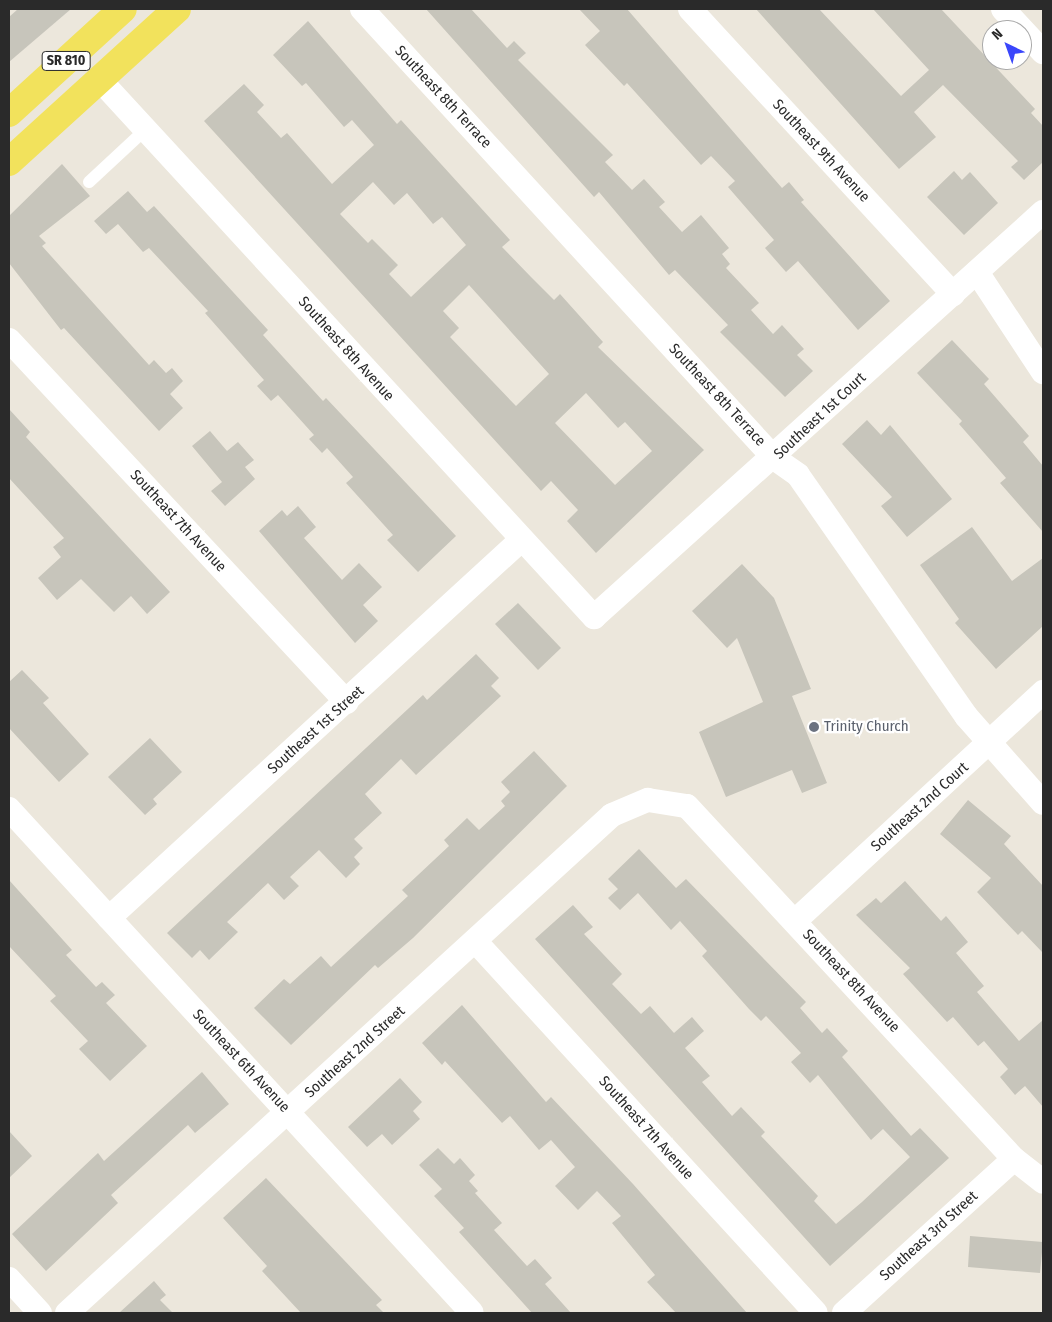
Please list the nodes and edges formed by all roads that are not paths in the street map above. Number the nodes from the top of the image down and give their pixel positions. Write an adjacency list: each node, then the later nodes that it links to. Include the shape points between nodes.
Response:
1 (123, 9): 8 (main road, SR 810)
2 (177, 9): 7 (main road, SR 810)
3 (362, 9): 17 (street, Southeast 8th Terrace)
4 (690, 9): 14 (street, Southeast 9th Avenue)
5 (1003, 9): 6 (street)
6 (1043, 52)
7 (100, 80): 9 (street, Southeast 8th Avenue); 10 (main road, SR 810)
8 (9, 113)
9 (145, 130): 11 (lane); 18 (street, Southeast 8th Avenue)
10 (9, 162)
11 (89, 182)
12 (1043, 212): 13 (street, Southeast 1st Court)
13 (977, 272): 14 (street, Southeast 1st Court); 16 (street)
14 (952, 294): 17 (street, Southeast 1st Court)
15 (9, 340): 21 (street, Southeast 7th Avenue)
16 (1043, 372)
17 (774, 458): 19 (street, Southeast 1st Court); 22 (street, Southeast 8th Terrace, via 798,475 843,534)
18 (521, 540): 19 (street, Southeast 8th Avenue); 21 (street, Southeast 1st Street)
19 (594, 617)
20 (1043, 692): 22 (street, Southeast 2nd Court)
21 (347, 702): 26 (street, Southeast 1st Street)
22 (989, 744): 24 (street, Southeast 8th Terrace); 27 (street, Southeast 2nd Court)
23 (648, 800): 27 (street, Southeast 8th Avenue, via 687,806); 28 (street, Southeast 2nd Street, via 612,815)
24 (1043, 803)
25 (9, 809): 26 (street, Southeast 6th Avenue)
26 (108, 918): 29 (street, Southeast 6th Avenue)
27 (796, 921): 30 (street, Southeast 8th Avenue)
28 (476, 942): 29 (street, Southeast 2nd Street); 36 (street, Southeast 7th Avenue)
29 (288, 1112): 34 (street, Southeast 2nd Street); 35 (street, Southeast 6th Avenue)
30 (1014, 1158): 31 (street, Southeast 8th Avenue); 37 (street, Southeast 3rd Street)
31 (1043, 1182)
32 (9, 1279): 33 (street)
33 (40, 1313)
34 (68, 1313)
35 (472, 1313)
36 (816, 1313)
37 (844, 1313)

